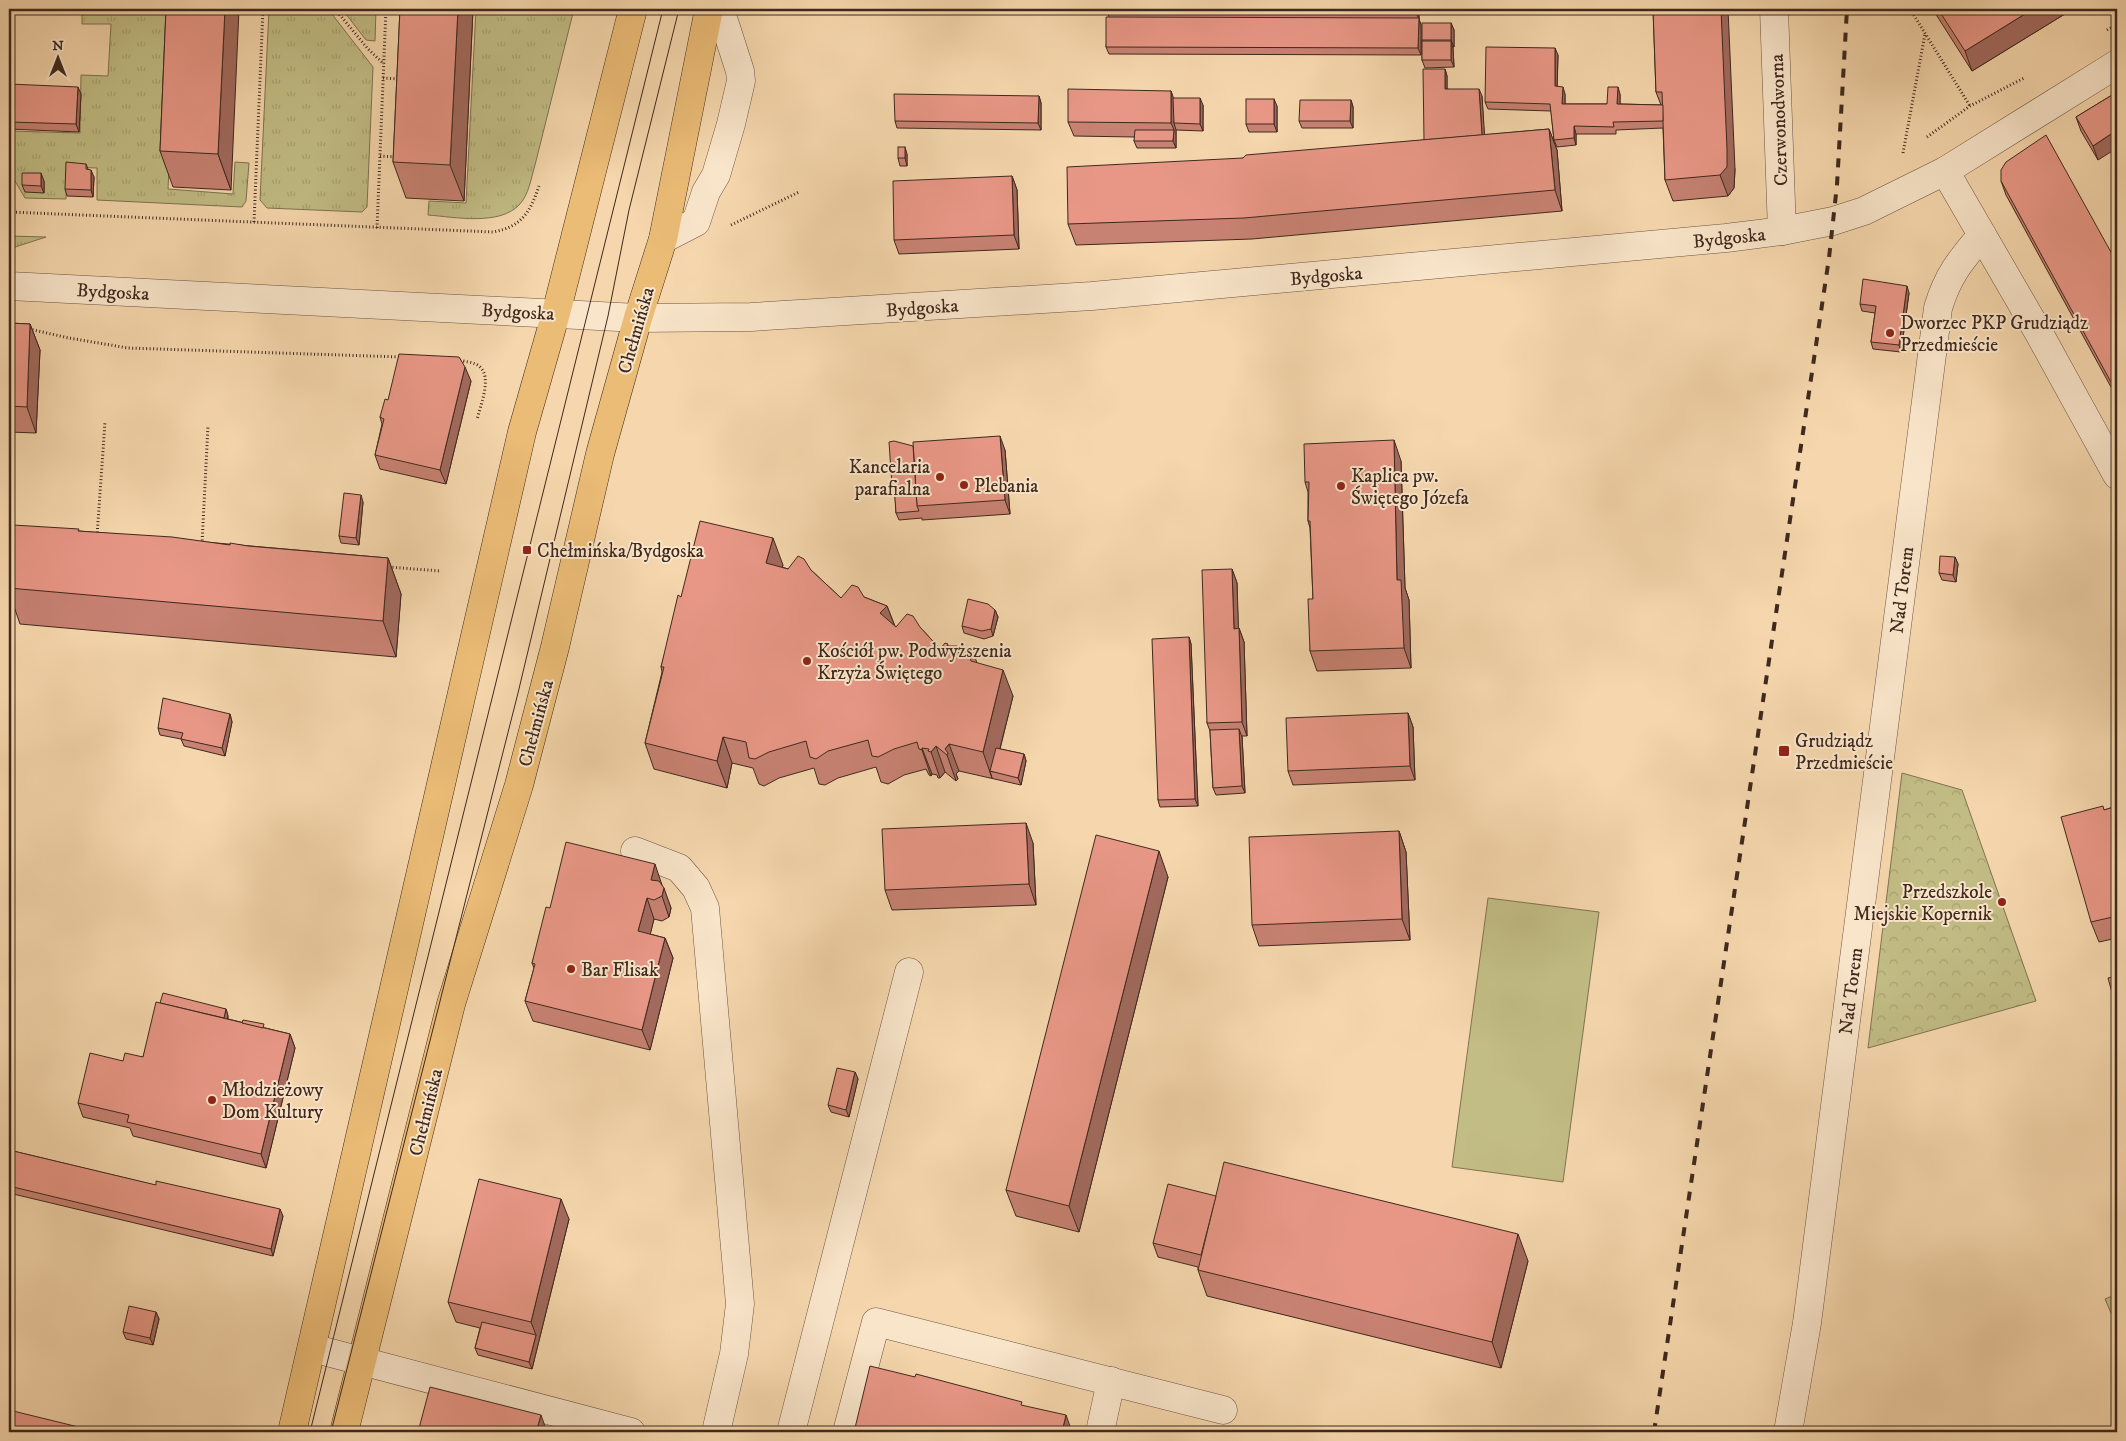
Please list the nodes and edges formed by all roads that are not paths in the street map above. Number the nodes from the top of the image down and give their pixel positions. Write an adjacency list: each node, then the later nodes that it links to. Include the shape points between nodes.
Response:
1 (633, 9): 11 (main road)
2 (709, 9): 9 (main road, Chełmińska)
3 (720, 9): 9 (street, via 741,81 731,124 716,175 706,192 696,222)
4 (1774, 9): 7 (street, Czerwonodworna)
5 (2117, 64): 6 (street, Bydgoska)
6 (1945, 171): 7 (street, Bydgoska, via 1864,211); 8 (street)
7 (1782, 231): 12 (street, Bydgoska, via 1092,296 751,317)
8 (1982, 236): 13 (street); 27 (street, Nad Torem, via 1958,264 1945,286 1938,308 1808,1313)
9 (664, 239): 12 (main road, Chełmińska)
10 (9, 286): 11 (street, Bydgoska)
11 (556, 313): 12 (street, Bydgoska); 16 (main road, via 516,460)
12 (638, 318): 17 (main road, Chełmińska, via 600,454 519,785 451,1004)
13 (2117, 475)
14 (635, 851): 23 (street, via 679,868 696,888 705,908 740,1304 734,1354)
15 (909, 972): 24 (street)
16 (312, 1348): 17 (street); 20 (main road)
17 (363, 1362): 21 (main road, Chełmińska); 22 (street)
18 (1111, 1382): 19 (street); 25 (street, via 876,1322); 26 (street)
19 (1223, 1410)
20 (292, 1432)
21 (344, 1432)
22 (631, 1432)
23 (716, 1432)
24 (791, 1432)
25 (847, 1432)
26 (1100, 1432)
27 (1788, 1432)

